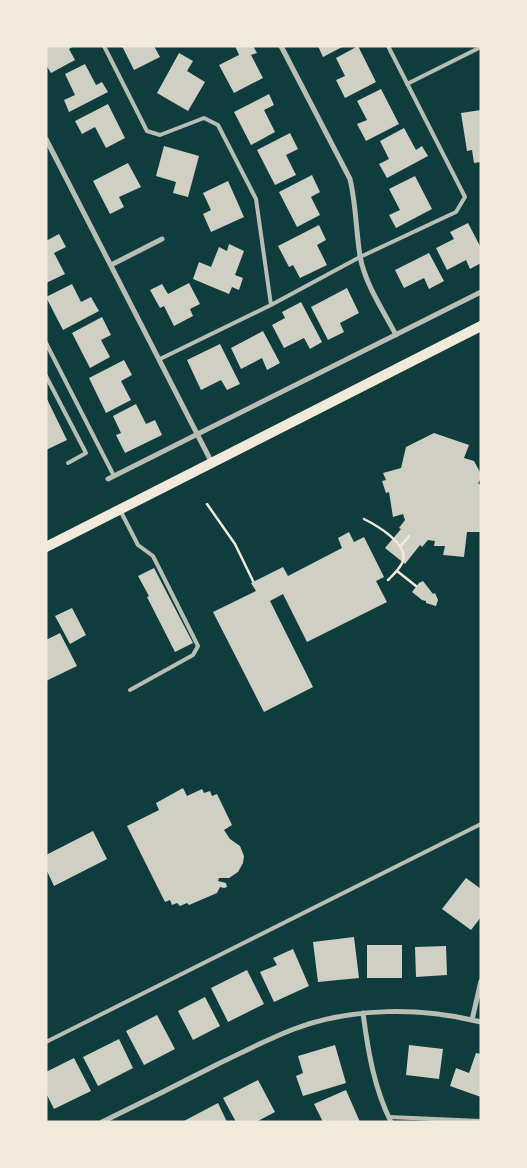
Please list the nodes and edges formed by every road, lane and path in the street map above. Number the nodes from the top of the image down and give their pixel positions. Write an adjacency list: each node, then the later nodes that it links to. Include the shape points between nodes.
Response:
1 (104, 46): 11 (lane, via 147,131 160,135 204,118 218,125 256,199)
2 (281, 46): 8 (street, via 350,179)
3 (388, 46): 5 (lane)
4 (481, 47): 5 (lane)
5 (407, 84): 8 (lane, via 465,197 456,212)
6 (46, 139): 9 (street)
7 (162, 239): 9 (street)
8 (360, 257): 11 (lane); 13 (street, via 365,275)
9 (111, 265): 15 (street)
10 (481, 292): 13 (street)
11 (271, 305): 15 (lane)
12 (481, 326): 19 (main road)
13 (396, 335): 17 (street)
14 (46, 343): 20 (lane)
15 (160, 359): 17 (street)
16 (46, 376): 18 (lane, via 86,452)
17 (197, 434): 19 (street); 20 (street)
18 (68, 463)
19 (212, 463): 23 (main road)
20 (114, 476): 21 (street)
21 (108, 479)
22 (206, 504): 29 (path, via 235,544)
23 (120, 510): 26 (main road); 32 (lane, via 138,545 153,556 198,646 193,655)
24 (364, 519): 27 (path, via 391,536)
25 (409, 536): 27 (path)
26 (46, 547)
27 (400, 547): 28 (path, via 403,561)
28 (397, 571): 30 (path); 31 (path)
29 (253, 580)
30 (388, 580)
31 (416, 586)
32 (130, 690)
33 (481, 824): 38 (lane)
34 (481, 981): 36 (street)
35 (363, 1013): 36 (street, via 406,1012); 39 (street, via 372,1070); 41 (street, via 294,1029)
36 (472, 1020): 37 (street)
37 (481, 1022)
38 (46, 1042)
39 (390, 1119): 40 (lane)
40 (481, 1121)
41 (102, 1122)

